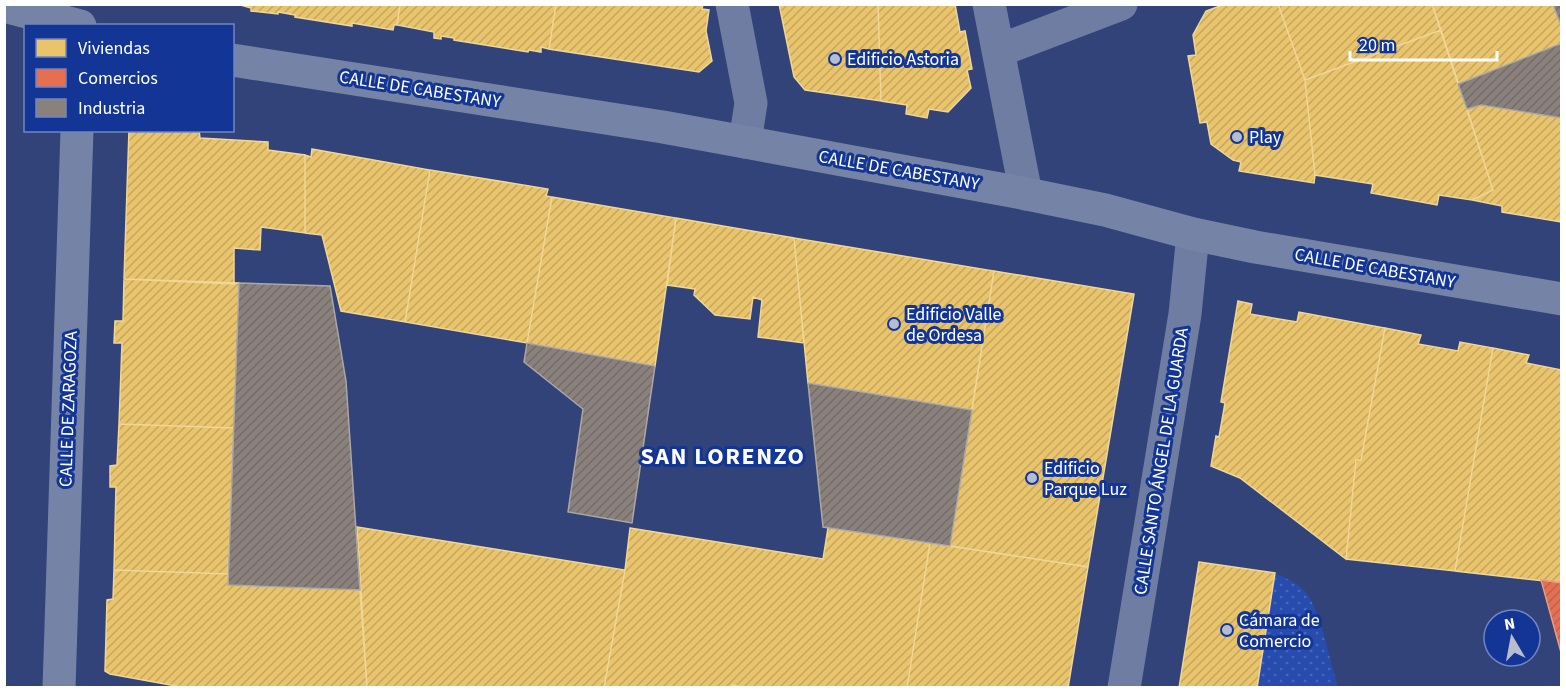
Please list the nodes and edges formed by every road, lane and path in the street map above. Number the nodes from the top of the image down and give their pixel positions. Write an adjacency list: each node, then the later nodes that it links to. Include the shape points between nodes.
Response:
1 (80, 4): 7 (street)
2 (732, 4): 11 (street, via 751,103)
3 (989, 4): 8 (street)
4 (1121, 4): 8 (street)
5 (4, 6): 6 (street)
6 (72, 24)
7 (80, 24)
8 (998, 51): 12 (street)
9 (234, 60): 11 (street, CALLE DE CABESTANY)
10 (77, 132): 15 (street, CALLE DE ZARAGOZA)
11 (745, 142): 12 (street, CALLE DE CABESTANY)
12 (1026, 194): 13 (street, CALLE DE CABESTANY)
13 (1193, 234): 14 (street, CALLE DE CABESTANY); 16 (street, CALLE SANTO ÁNGEL DE LA GUARDA, via 1185,314)
14 (1562, 299)
15 (59, 687)
16 (1124, 687)

